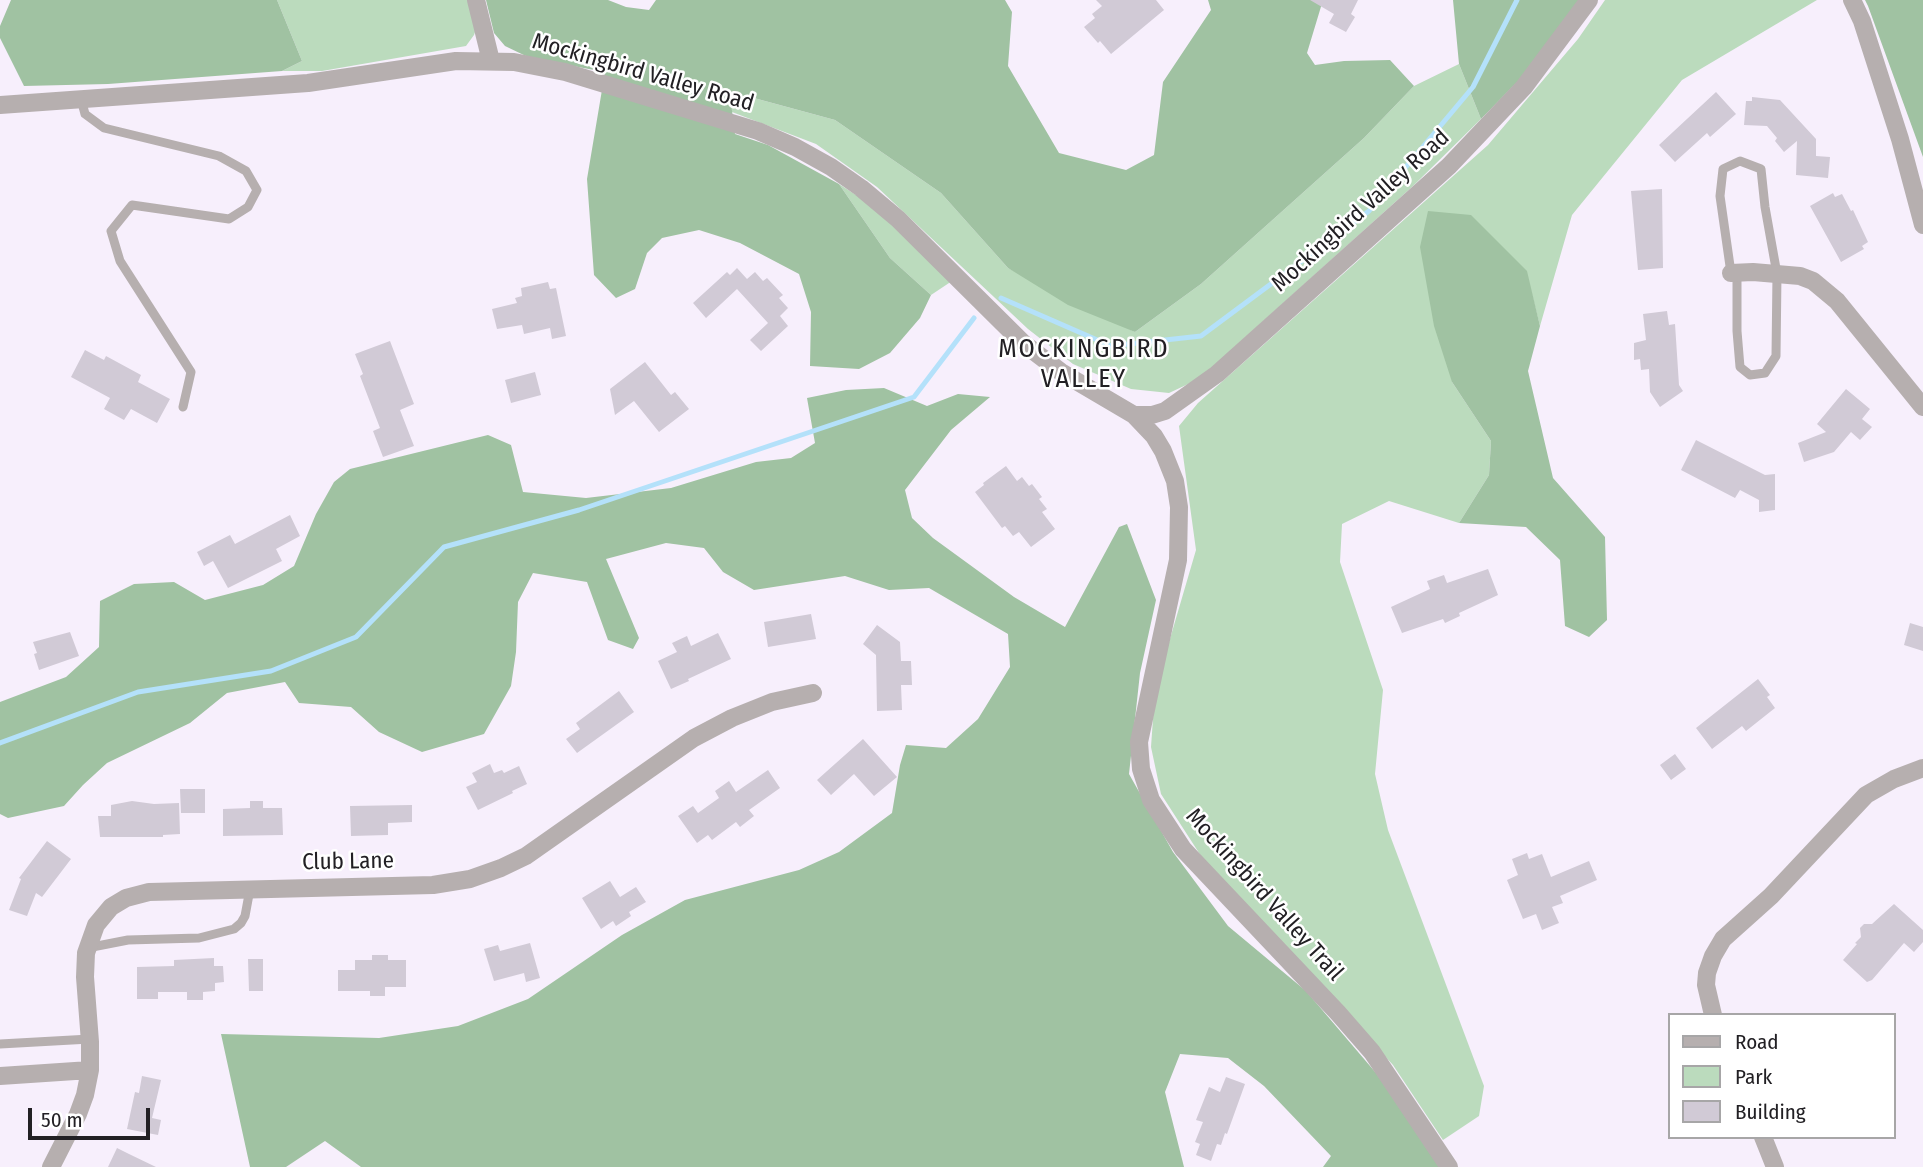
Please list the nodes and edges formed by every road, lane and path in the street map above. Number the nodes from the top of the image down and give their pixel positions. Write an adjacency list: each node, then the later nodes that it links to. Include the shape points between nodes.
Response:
1 (476, 0): 4 (street)
2 (1589, 0): 12 (street, Mockingbird Valley Road, via 1524,87 1439,175 1216,374 1165,411)
3 (1852, 0): 7 (street, via 1900,139)
4 (491, 61): 5 (street, Mockingbird Valley Road, via 456,61 308,83); 12 (street, Mockingbird Valley Road, via 565,72 681,106 758,131 807,154 861,188 898,219 1023,343)
5 (81, 99): 6 (street, Mockingbird Valley Road); 10 (lane, via 85,114 104,128 219,156 246,171 257,190 248,207 229,219 132,205 111,231 120,261 191,372)
6 (0, 105)
7 (1923, 225)
8 (1734, 273): 9 (street); 9 (lane, via 1740,367 1750,375 1765,373 1776,356); 9 (lane, via 1720,196 1723,169 1740,161 1761,169)
9 (1777, 274): 11 (street, via 1800,276 1825,289)
10 (183, 407)
11 (1923, 407)
12 (1133, 415): 13 (street, Mockingbird Valley Road, via 1154,436 1175,481 1180,542)
13 (1173, 583): 25 (street, Mockingbird Valley Trail, via 1139,742 1141,769 1151,800 1183,849 1372,1052)
14 (813, 693): 16 (street, Club Lane, via 772,702 694,738 526,856 470,879 433,885)
15 (1923, 768): 18 (street, via 1866,795 1771,896 1723,939 1707,974)
16 (250, 889): 17 (street, Club Lane, via 149,892 126,898 103,916); 17 (lane, via 245,916 234,929 199,938 128,940)
17 (87, 948): 19 (street, Club Lane)
18 (1712, 1013)
19 (90, 1039): 20 (lane); 21 (street, Club Lane)
20 (0, 1044)
21 (90, 1070): 22 (street); 24 (street, Club Lane, via 78,1114)
22 (0, 1076)
23 (1764, 1139): 26 (street)
24 (51, 1167)
25 (1449, 1167)
26 (1774, 1167)

